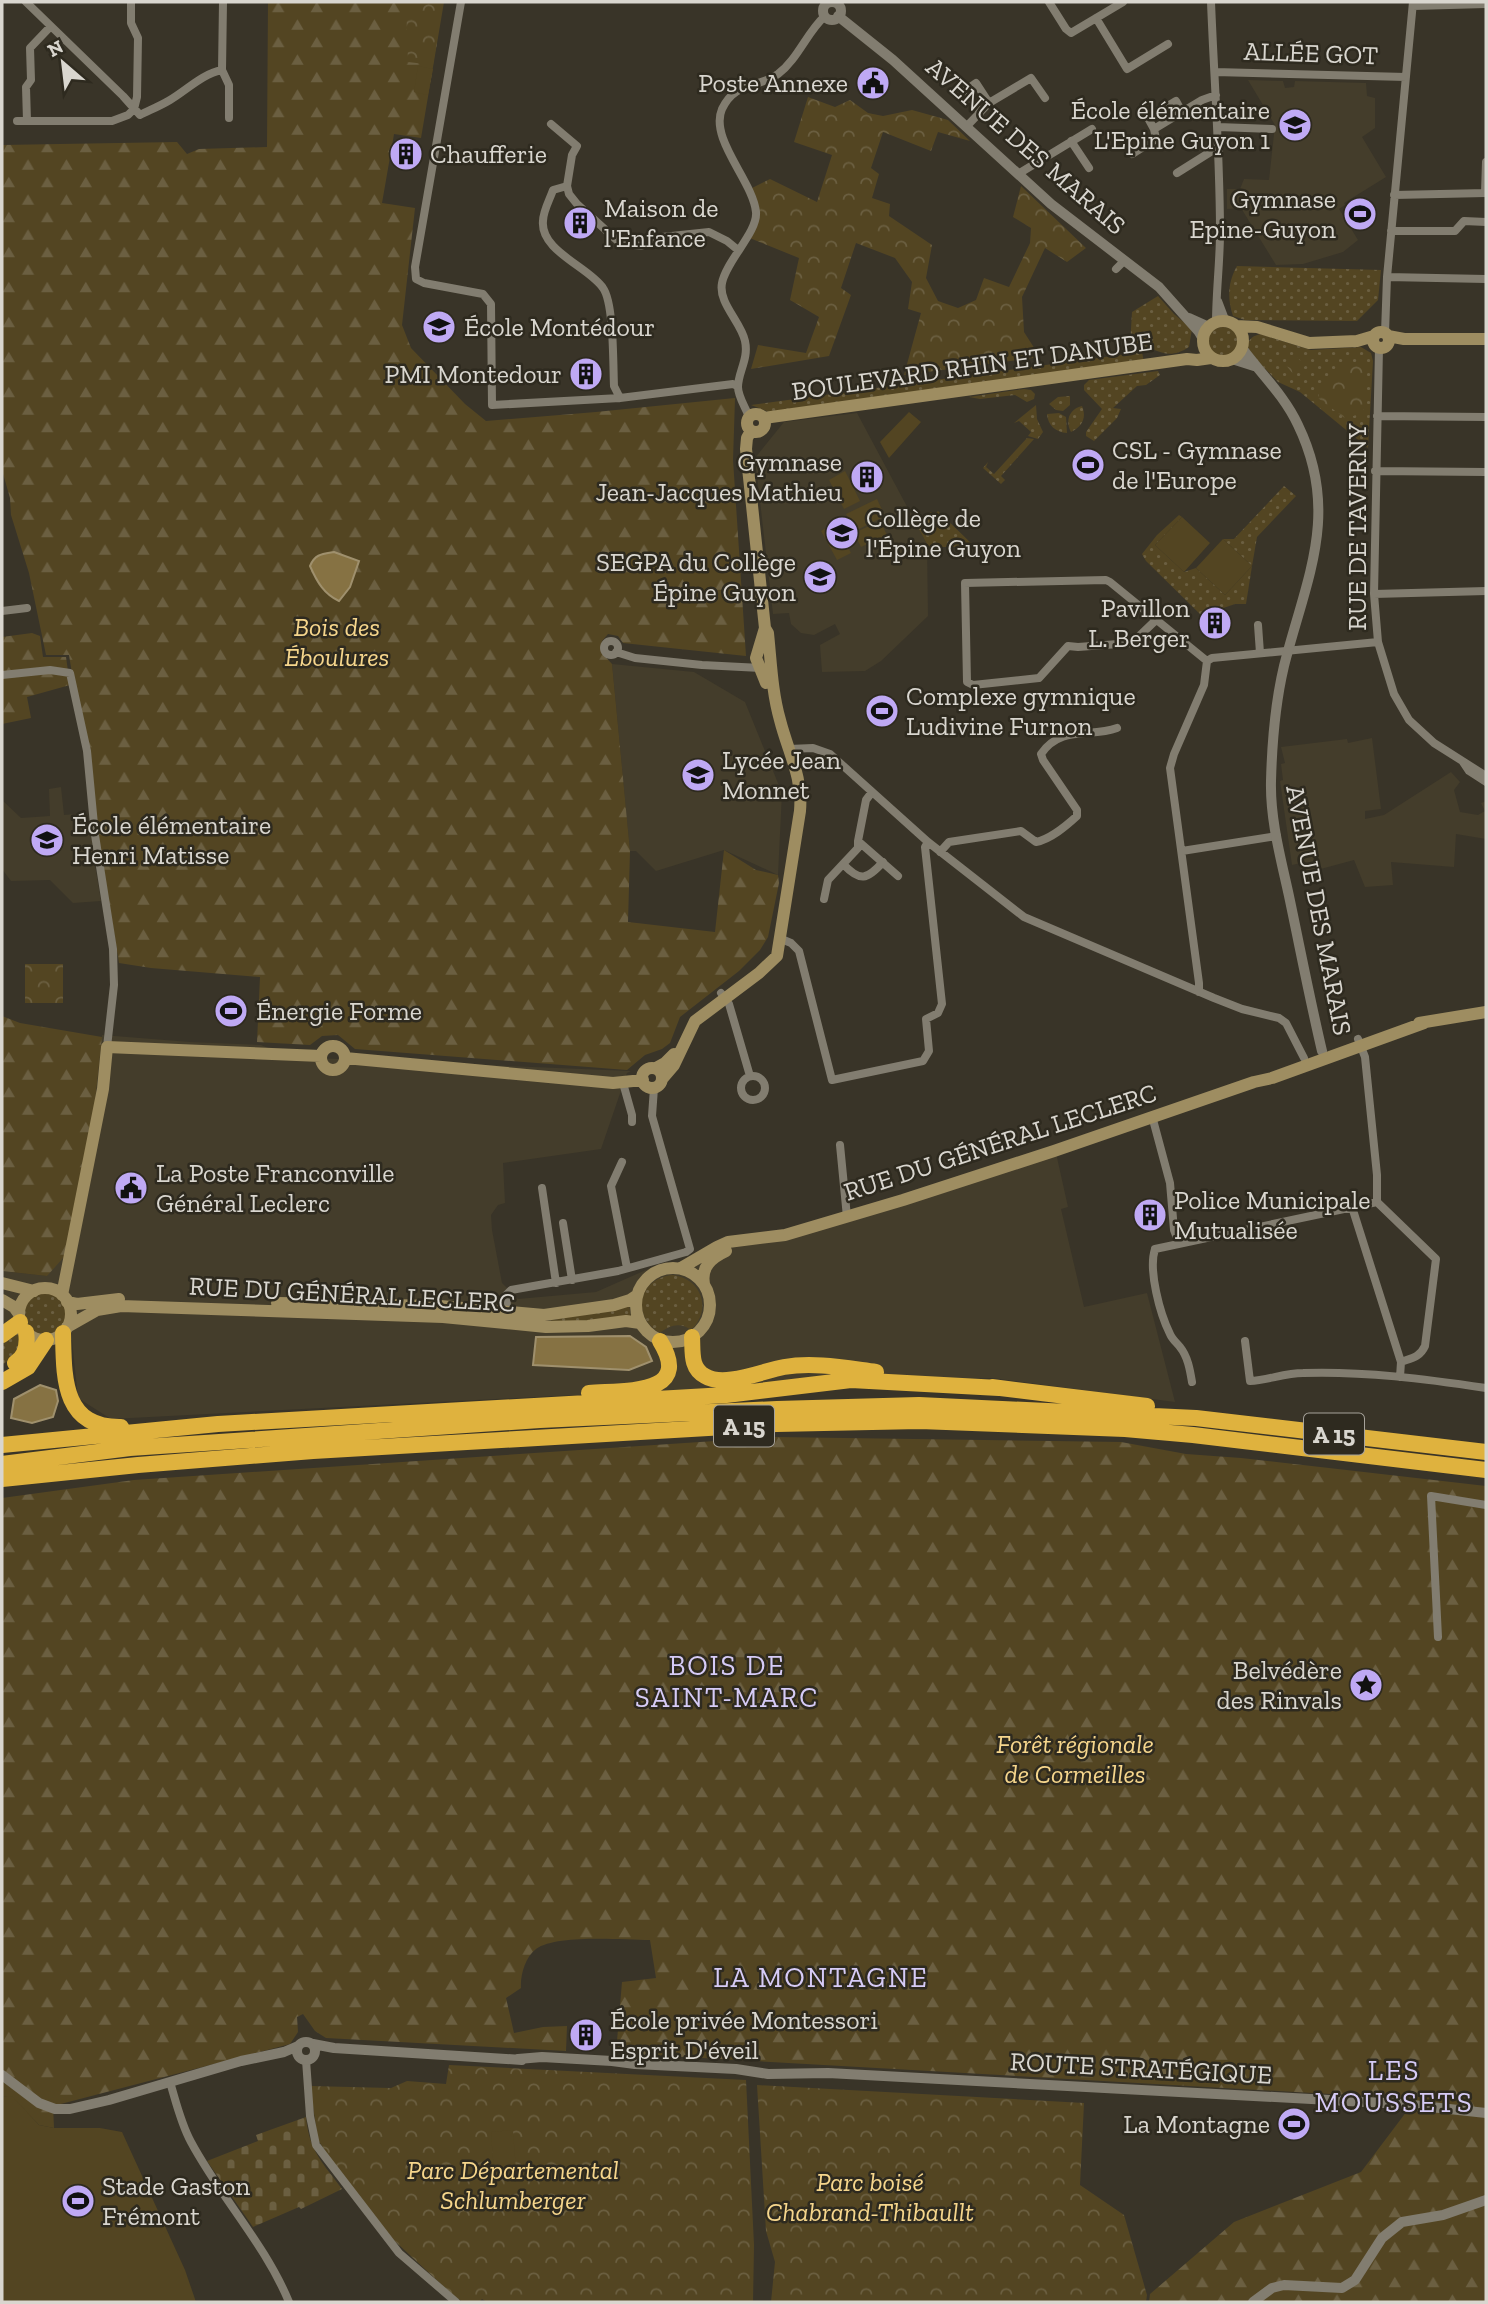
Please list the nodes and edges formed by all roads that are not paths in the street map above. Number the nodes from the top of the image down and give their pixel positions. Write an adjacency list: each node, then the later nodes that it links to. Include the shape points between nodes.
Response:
1 (131, 2): 20 (street, via 131,23 138,38)
2 (223, 2): 14 (street)
3 (461, 2): 59 (street, via 416,279 489,299 492,405)
4 (1049, 2): 11 (street, via 1071,33)
5 (1123, 2): 11 (street)
6 (1211, 2): 15 (street)
7 (33, 4): 12 (street)
8 (1413, 4): 9 (street); 16 (street, RUE DE TAVERNY)
9 (1486, 4)
10 (828, 6): 27 (street, AVENUE DES MARAIS, via 840,9 838,16); 44 (street, via 782,71 733,93 722,110 721,135 754,198 757,217)
11 (1096, 18): 13 (street, via 1127,69)
12 (50, 27): 20 (street); 25 (street, via 30,48)
13 (1168, 44)
14 (222, 70): 20 (street, via 140,116); 23 (street, via 229,85)
15 (1215, 72): 16 (street, ALLÉE GOT); 17 (street)
16 (1406, 77): 41 (street, RUE DE TAVERNY)
17 (1216, 95): 21 (street); 28 (street)
18 (1045, 98): 19 (street, via 1031,78)
19 (989, 103): 22 (street); 22 (street, via 976,83 966,90)
20 (134, 109): 25 (street, via 112,121)
21 (1182, 112): 30 (street); 30 (street, via 1176,101 1148,118)
22 (980, 113): 27 (street)
23 (229, 118)
24 (17, 121): 25 (street)
25 (27, 121)
26 (551, 124): 39 (street, via 578,146)
27 (967, 127): 38 (street, AVENUE DES MARAIS)
28 (1218, 127): 31 (street); 33 (street)
29 (1091, 128): 32 (street)
30 (1154, 129): 34 (street, via 1156,139)
31 (1272, 129)
32 (1071, 141): 36 (street); 38 (street)
33 (1219, 149): 37 (street); 48 (street, via 1217,299)
34 (1132, 154)
35 (1486, 162): 40 (street)
36 (1089, 168)
37 (1177, 173)
38 (1018, 174): 47 (street, AVENUE DES MARAIS, via 1120,265 1159,287)
39 (567, 186): 44 (street, via 577,204 626,246 709,232); 59 (street, via 554,190 542,219 543,229 554,246 603,287 608,300 614,386)
40 (1485, 193): 41 (street)
41 (1394, 195): 43 (street, RUE DE TAVERNY)
42 (1486, 222): 43 (street, via 1464,221 1455,232)
43 (1391, 230): 45 (street, RUE DE TAVERNY)
44 (738, 250): 58 (street, via 721,288 746,342 746,361)
45 (1387, 277): 46 (street); 52 (street, RUE DE TAVERNY)
46 (1486, 279)
47 (1180, 312): 48 (street, AVENUE DES MARAIS, via 1192,320); 51 (street, AVENUE DES MARAIS)
48 (1222, 324): 49 (main road); 51 (main road); 53 (main road)
49 (1260, 329): 52 (main road, via 1309,343); 53 (main road)
50 (1486, 339): 52 (main road)
51 (1203, 342): 54 (main road); 55 (main road, BOULEVARD RHIN ET DANUBE)
52 (1382, 342): 60 (street, RUE DE TAVERNY)
53 (1242, 344): 56 (main road); 57 (street, AVENUE DES MARAIS)
54 (1211, 358): 55 (main road, BOULEVARD RHIN ET DANUBE); 56 (main road)
55 (1187, 359): 63 (main road, BOULEVARD RHIN ET DANUBE)
56 (1232, 359): 57 (street)
57 (1256, 366): 74 (street, AVENUE DES MARAIS, via 1299,426 1317,493 1317,544)
58 (737, 386): 59 (street); 61 (street)
59 (620, 398)
60 (1377, 416): 62 (street); 65 (street, RUE DE TAVERNY)
61 (749, 417): 63 (main road); 64 (main road)
62 (1486, 417)
63 (764, 418): 64 (main road, via 763,428)
64 (751, 431): 77 (main road, via 746,449 768,633)
65 (1375, 471): 66 (street); 68 (street, RUE DE TAVERNY)
66 (1486, 472)
67 (1486, 591): 68 (street)
68 (1374, 594): 73 (street, RUE DE TAVERNY)
69 (27, 608): 70 (street)
70 (2, 611)
71 (1156, 620): 71 (street, via 1106,580 965,583 967,682 1039,678 1068,646 1132,643); 78 (street)
72 (1258, 625): 76 (street)
73 (1378, 642): 74 (street); 82 (street, RUE DE TAVERNY, via 1394,694 1409,720)
74 (1288, 651): 76 (street); 84 (street, AVENUE DES MARAIS, via 1272,738 1271,803)
75 (616, 652): 77 (street, via 702,665)
76 (1260, 653): 78 (street)
77 (760, 659): 81 (main road)
78 (1207, 662): 87 (street, via 1204,685 1170,768)
79 (2, 675): 98 (street, via 50,670 70,673 87,751 113,949)
80 (1117, 728): 88 (street, via 1065,735 1041,754 1077,810 1077,816 1057,831 1037,842 1021,831 949,842)
81 (788, 746): 83 (street, via 830,754); 93 (main road, via 801,797)
82 (1485, 778)
83 (872, 792): 85 (street, via 866,800); 86 (street)
84 (1277, 836): 87 (street); 99 (street, AVENUE DES MARAIS)
85 (858, 841): 89 (street); 90 (street, via 858,848)
86 (928, 842): 88 (street); 93 (street, via 942,1004 925,1023 929,1051 923,1061 832,1080 799,951)
87 (1182, 851): 94 (street)
88 (940, 852): 94 (street, via 1034,923)
89 (883, 862): 90 (street, via 872,875 861,877); 91 (street)
90 (843, 864): 92 (street, via 828,880)
91 (898, 876)
92 (824, 899)
93 (779, 938): 95 (main road, via 777,956)
94 (1199, 992): 100 (street, via 1279,1018)
95 (723, 996): 102 (street); 103 (main road, via 686,1030 674,1065)
96 (1486, 1012): 97 (main road, RUE DU GÉNÉRAL LECLERC, via 1424,1023)
97 (1360, 1042): 99 (main road, RUE DU GÉNÉRAL LECLERC); 111 (street)
98 (107, 1047): 105 (main road, via 321,1056 326,1048 336,1046 345,1058); 119 (main road, via 103,1089)
99 (1328, 1054): 100 (main road, RUE DU GÉNÉRAL LECLERC); 101 (main road, RUE DU GÉNÉRAL LECLERC)
100 (1304, 1060): 101 (street, RUE DU GÉNÉRAL LECLERC); 104 (main road, RUE DU GÉNÉRAL LECLERC)
101 (1288, 1071): 104 (main road, RUE DU GÉNÉRAL LECLERC)
102 (750, 1076)
103 (657, 1078): 105 (main road, via 646,1070 643,1080); 120 (street, via 652,1116 690,1249)
104 (1254, 1082): 106 (main road, RUE DU GÉNÉRAL LECLERC)
105 (623, 1083): 107 (street)
106 (1152, 1116): 113 (main road, RUE DU GÉNÉRAL LECLERC, via 994,1171); 115 (street, via 1170,1183)
107 (632, 1122)
108 (840, 1145): 113 (street)
109 (622, 1162): 120 (street, via 611,1186)
110 (542, 1188): 124 (street)
111 (1377, 1202): 112 (street); 139 (street, via 1436,1259 1425,1346 1416,1357)
112 (1352, 1207): 117 (street); 139 (street)
113 (846, 1213): 116 (main road, RUE DU GÉNÉRAL LECLERC, via 785,1235)
114 (563, 1223): 122 (street)
115 (1174, 1230): 117 (street); 118 (street)
116 (758, 1238): 121 (main road, RUE DU GÉNÉRAL LECLERC, via 728,1242); 125 (main road, RUE DU GÉNÉRAL LECLERC, via 713,1258 704,1271)
117 (1179, 1243): 118 (street)
118 (1155, 1249): 143 (street, via 1155,1285 1162,1314 1182,1349)
119 (69, 1257): 126 (main road, via 58,1276); 128 (main road)
120 (627, 1268): 122 (street)
121 (681, 1268): 125 (main road); 127 (main road, via 653,1273)
122 (572, 1280): 124 (street)
123 (2, 1283): 126 (main road)
124 (556, 1283): 130 (street, via 508,1292)
125 (704, 1284): 135 (main road, via 709,1316)
126 (38, 1290): 128 (main road, via 53,1290); 131 (main road, via 23,1300)
127 (636, 1296): 128 (main road, RUE DU GÉNÉRAL LECLERC, via 585,1310 534,1315 440,1306 119,1299 76,1304); 132 (main road)
128 (64, 1298): 133 (main road, via 71,1314)
129 (2, 1300): 131 (main road, via 14,1307)
130 (507, 1306)
131 (22, 1323): 134 (highway); 136 (main road, via 33,1338); 140 (highway, via 26,1349 22,1358)
132 (640, 1323): 133 (main road, RUE DU GÉNÉRAL LECLERC, via 546,1327 440,1317 121,1306 97,1310); 137 (main road)
133 (65, 1330): 136 (main road); 148 (highway, via 68,1393 87,1420 114,1427)
134 (2, 1335)
135 (692, 1337): 137 (main road, via 673,1343); 144 (highway, via 696,1369 718,1381 813,1365)
136 (46, 1340): 142 (highway, via 28,1367)
137 (660, 1340): 146 (highway, via 670,1363 666,1377 654,1386)
138 (1245, 1341): 141 (street, via 1250,1381 1300,1373)
139 (1401, 1362): 141 (street)
140 (2, 1370)
141 (1400, 1377): 145 (street)
142 (2, 1382)
143 (1192, 1382)
144 (999, 1388): 146 (highway, via 851,1380 726,1395); 147 (highway, via 1160,1407)
145 (1486, 1388)
146 (443, 1410): 148 (highway)
147 (1196, 1418): 150 (highway, A 15); 151 (highway, A 15, via 919,1405 777,1409 144,1447)
148 (218, 1424): 149 (highway)
149 (2, 1444)
150 (1486, 1452)
151 (2, 1464)
152 (1486, 1470): 153 (highway, A 15, via 1152,1432 920,1421 776,1424 313,1451)
153 (2, 1479)
154 (1486, 1505): 155 (street, via 1431,1496)
155 (1438, 1637)
156 (306, 2052): 158 (street, ROUTE STRATÉGIQUE, via 241,2061); 159 (street, ROUTE STRATÉGIQUE, via 334,2048 541,2063 768,2068); 162 (street, via 311,2126 321,2154 398,2253)
157 (2, 2075): 158 (street, ROUTE STRATÉGIQUE, via 39,2103 61,2109)
158 (170, 2082): 161 (street, via 190,2140 252,2234)
159 (1486, 2112)
160 (1486, 2200): 163 (street, via 1443,2215 1402,2222 1382,2238 1355,2280 1342,2288 1284,2285)
161 (289, 2302)
162 (456, 2302)
163 (1253, 2302)

